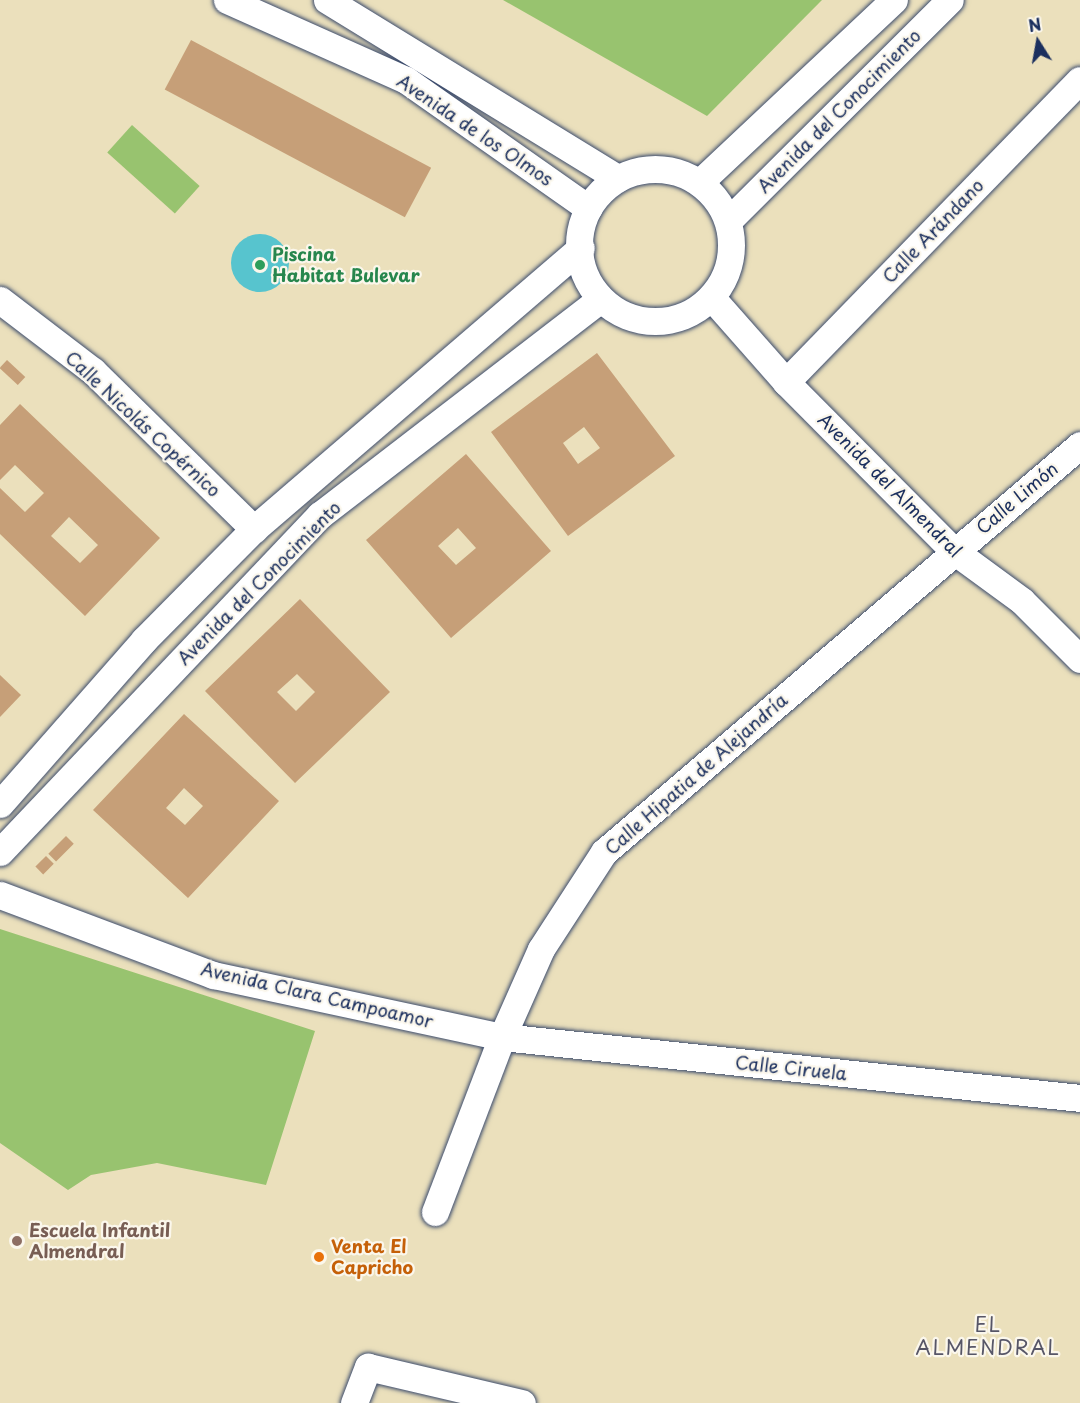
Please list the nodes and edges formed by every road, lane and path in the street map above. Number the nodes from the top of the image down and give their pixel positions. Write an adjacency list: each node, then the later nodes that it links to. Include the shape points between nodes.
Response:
1 (227, 0): 8 (street, Avenida de los Olmos, via 406,80)
2 (327, 0): 6 (street, Avenida de los Olmos)
3 (894, 0): 7 (street)
4 (950, 0): 9 (street, Avenida del Conocimiento)
5 (1080, 80): 14 (street, Calle Arándano)
6 (618, 178): 7 (street, via 649,168 675,171); 8 (street, via 597,194)
7 (700, 182): 9 (street, via 716,198)
8 (588, 208): 10 (street, via 579,233)
9 (728, 221): 11 (street, via 730,258)
10 (581, 248): 12 (street, via 586,278); 16 (street, Avenida del Conocimiento)
11 (712, 298): 12 (street, via 684,316 657,321 626,316); 14 (street, Avenida del Almendral)
12 (600, 299): 20 (street, Avenida del Conocimiento, via 320,515)
13 (0, 300): 16 (street, Calle Nicolás Copérnico, via 93,372)
14 (786, 382): 17 (street, Avenida del Almendral)
15 (1080, 446): 17 (street, Calle Limón)
16 (254, 529): 19 (street, Avenida del Conocimiento, via 144,640)
17 (954, 551): 18 (street, Avenida del Almendral, via 1022,601); 22 (street, Calle Hipatia de Alejandría, via 604,852 541,949)
18 (1080, 658)
19 (0, 804)
20 (0, 852)
21 (0, 895): 22 (street, Avenida Clara Campoamor, via 213,975)
22 (502, 1037): 23 (street, Calle Ciruela); 24 (street, Calle Hipatia de Alejandría)
23 (1080, 1098)
24 (435, 1212)
25 (354, 1403): 26 (street, via 368,1367)
26 (522, 1403)

